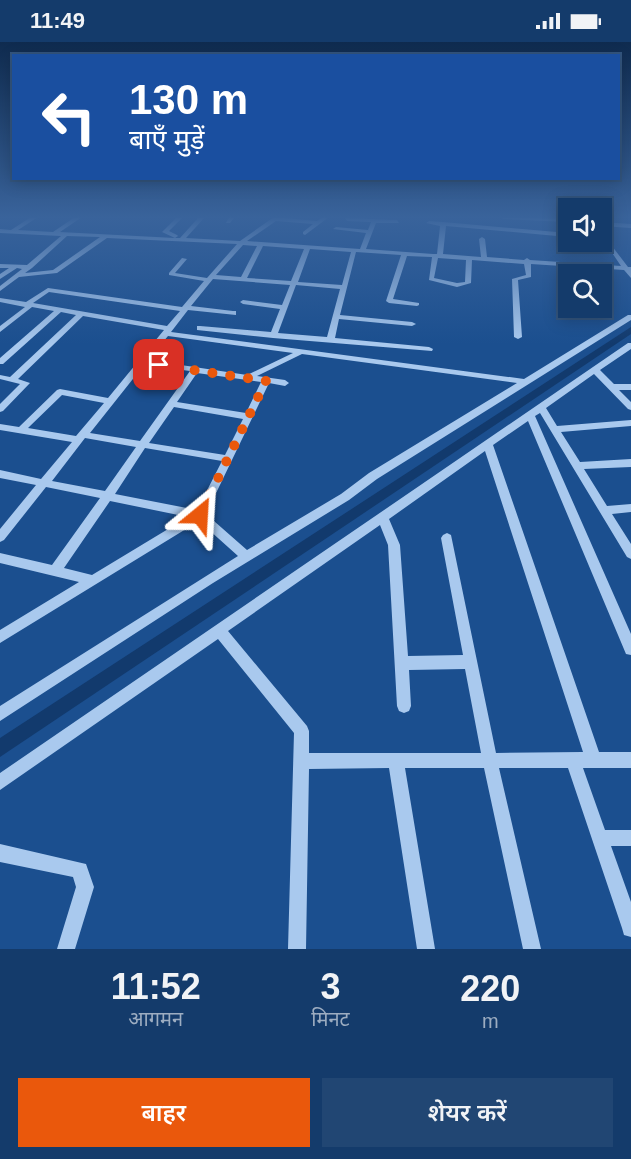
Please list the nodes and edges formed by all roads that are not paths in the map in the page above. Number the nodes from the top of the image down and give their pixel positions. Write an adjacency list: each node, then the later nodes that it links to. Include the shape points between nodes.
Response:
1 (38, 259): 15 (street)
2 (73, 259): 17 (street, via 55,272)
3 (184, 259): 20 (street, via 171,274)
4 (227, 259): 20 (street)
5 (253, 259): 21 (street)
6 (303, 259): 22 (street)
7 (351, 259): 23 (street)
8 (403, 259): 27 (street, via 389,302)
9 (437, 259): 10 (street, via 431,279 457,285 468,283)
10 (469, 259)
11 (513, 259): 12 (street)
12 (527, 260): 16 (street); 41 (street, via 529,276 516,279)
13 (0, 266): 14 (street)
14 (15, 267): 15 (street); 19 (street)
15 (30, 267): 17 (street)
16 (628, 268): 18 (street)
17 (20, 275): 24 (street)
18 (631, 276)
19 (0, 277)
20 (210, 279): 21 (street); 30 (street)
21 (243, 279): 22 (street)
22 (293, 283): 23 (street); 29 (street)
23 (343, 287): 34 (street)
24 (0, 289)
25 (0, 300): 28 (street)
26 (243, 302): 29 (street)
27 (417, 304)
28 (28, 306): 30 (street, via 48,290); 31 (street); 38 (street)
29 (284, 307): 40 (street)
30 (184, 308): 32 (street); 39 (street)
31 (58, 311): 33 (street); 46 (street)
32 (233, 313)
33 (81, 314): 39 (street); 52 (street)
34 (336, 317): 36 (street); 42 (street)
35 (631, 317): 54 (street)
36 (412, 324)
37 (200, 328): 40 (street)
38 (0, 330)
39 (166, 330): 45 (street); 47 (street)
40 (273, 336): 42 (street)
41 (518, 337)
42 (330, 340): 44 (street)
43 (631, 345): 49 (street)
44 (429, 349)
45 (301, 351): 51 (street); 54 (street)
46 (0, 362)
47 (142, 362): 48 (street); 58 (street)
48 (195, 370): 51 (street); 59 (street)
49 (595, 370): 56 (street); 60 (street)
50 (0, 377): 52 (street)
51 (247, 378): 53 (street)
52 (13, 379): 62 (street, via 26,383)
53 (266, 381): 55 (street); 64 (street)
54 (527, 382): 85 (street)
55 (285, 383)
56 (611, 387): 57 (street); 61 (street)
57 (631, 387)
58 (111, 401): 68 (street, via 60,392); 69 (street)
59 (171, 404): 64 (street); 71 (street)
60 (541, 407): 63 (street); 67 (street)
61 (631, 407)
62 (0, 409)
63 (530, 415): 70 (street); 90 (street)
64 (249, 417): 72 (street)
65 (631, 423): 67 (street)
66 (0, 427): 68 (street)
67 (554, 429): 74 (street)
68 (21, 430): 69 (street)
69 (82, 438): 71 (street); 76 (street)
70 (488, 444): 81 (street); 102 (street)
71 (144, 445): 72 (street); 77 (street)
72 (229, 459): 80 (street)
73 (631, 463): 74 (street)
74 (577, 466): 79 (street)
75 (0, 474): 76 (street)
76 (44, 483): 77 (street); 82 (street)
77 (109, 496): 80 (street); 87 (street)
78 (631, 508): 79 (street)
79 (603, 510): 84 (street)
80 (200, 515): 85 (street); 88 (street)
81 (382, 516): 89 (street); 94 (street, via 394,545)
82 (0, 537)
83 (447, 538): 93 (street)
84 (631, 554)
85 (247, 557): 96 (street)
86 (0, 558): 87 (street)
87 (55, 571): 88 (street)
88 (92, 580): 91 (street)
89 (219, 630): 98 (street, via 302,730); 103 (street)
90 (627, 630): 92 (street)
91 (0, 637)
92 (631, 648)
93 (471, 662): 94 (street); 100 (street)
94 (401, 663): 95 (street)
95 (404, 706)
96 (0, 714)
97 (631, 760): 102 (street)
98 (301, 761): 99 (street); 109 (street)
99 (396, 761): 100 (street); 110 (street)
100 (490, 761): 101 (street); 111 (street)
101 (573, 761): 102 (street); 104 (street)
102 (594, 761)
103 (0, 782)
104 (600, 838): 105 (street); 107 (street)
105 (631, 838)
106 (0, 853): 108 (street, via 80,870 85,887)
107 (631, 928)
108 (66, 949)
109 (297, 949)
110 (426, 949)
111 (532, 949)

